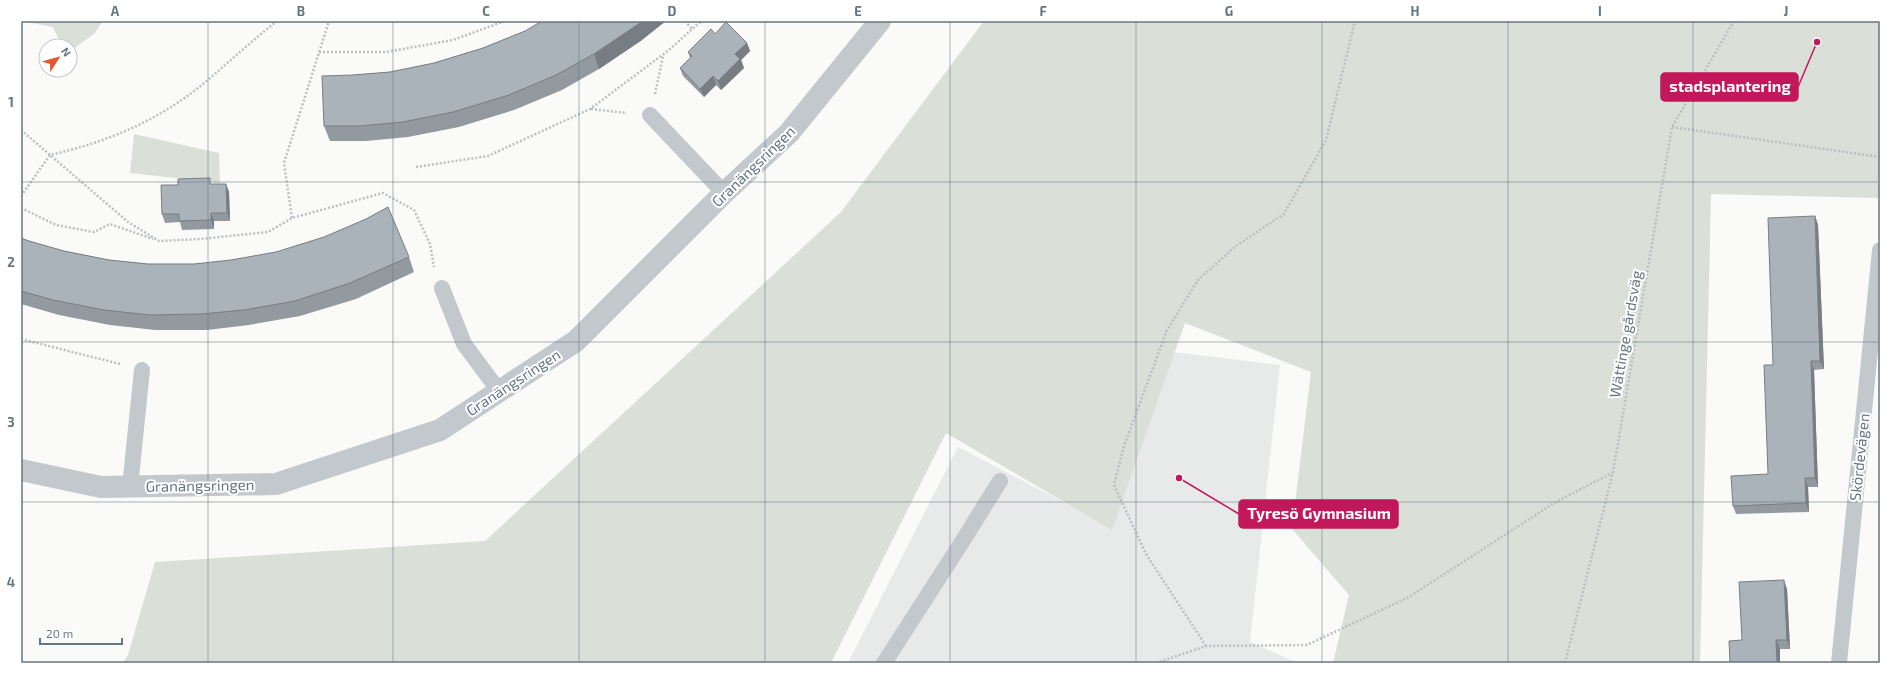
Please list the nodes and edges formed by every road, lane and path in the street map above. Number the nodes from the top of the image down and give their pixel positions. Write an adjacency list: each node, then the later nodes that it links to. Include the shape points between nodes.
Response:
1 (277, 21): 14 (path, via 169,108 110,138)
2 (329, 21): 10 (path)
3 (505, 21): 10 (path, via 453,40 386,52)
4 (685, 21): 9 (path)
5 (701, 21): 9 (path)
6 (880, 21): 17 (street, Granängsringen, via 789,133)
7 (1355, 21): 31 (path, via 1326,140 1284,214 1236,246 1198,280 1167,330 1124,446 1114,485 1146,554)
8 (1734, 21): 12 (path, Wättinge gårdsväg)
9 (692, 29): 16 (path, via 669,50 590,109 488,156)
10 (319, 52): 20 (path, via 284,163)
11 (650, 115): 17 (lane)
12 (1672, 127): 15 (path); 28 (path, Wättinge gårdsväg)
13 (21, 130): 14 (path)
14 (50, 155): 18 (path); 21 (path, via 128,222)
15 (1880, 157)
16 (416, 167)
17 (724, 193): 26 (street, Granängsringen, via 576,341)
18 (21, 196)
19 (21, 208): 21 (path, via 56,224 94,232 110,224)
20 (292, 218): 21 (path, via 268,232); 23 (path, via 383,193 414,210 430,244 434,268)
21 (159, 241)
22 (1880, 250): 35 (lane, Skördevägen)
23 (442, 288): 26 (lane, via 464,344)
24 (21, 339): 25 (path)
25 (142, 370): 30 (lane)
26 (499, 391): 30 (street, Granängsringen, via 440,430 276,484)
27 (21, 470): 30 (street, Granängsringen, via 101,487)
28 (1613, 472): 31 (path, via 1554,503 1410,598 1307,645); 34 (path, Wättinge gårdsväg)
29 (1000, 481): 32 (lane)
30 (130, 487)
31 (1206, 646): 33 (path)
32 (884, 663)
33 (1156, 663)
34 (1565, 663)
35 (1839, 663)

